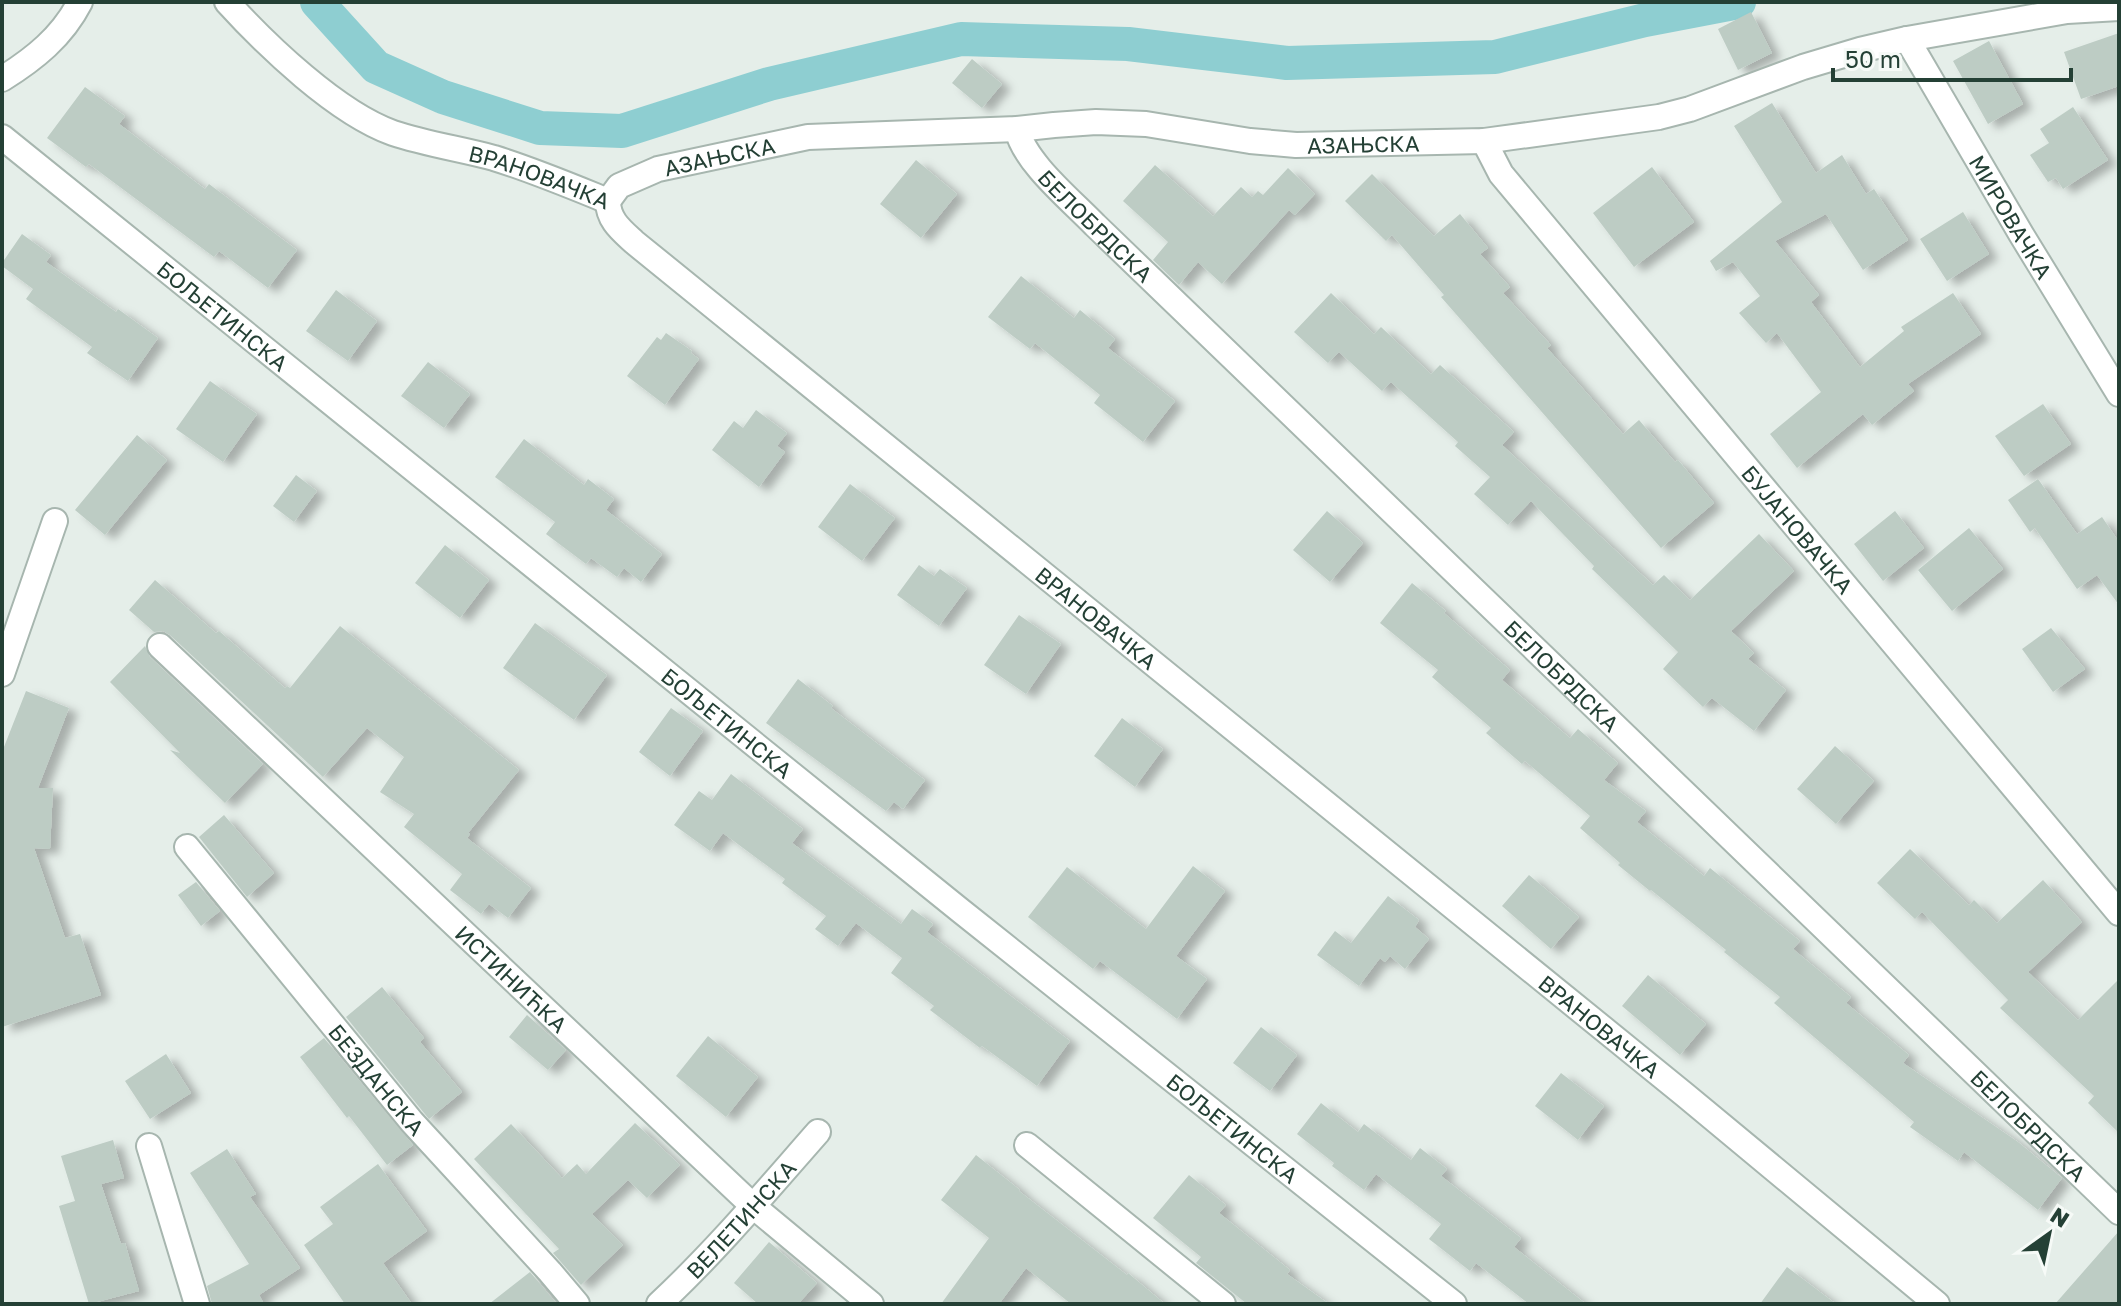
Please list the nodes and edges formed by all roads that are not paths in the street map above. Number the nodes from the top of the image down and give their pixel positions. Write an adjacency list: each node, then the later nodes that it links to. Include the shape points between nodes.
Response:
1 (80, 2): 5 (street, via 54,39)
2 (227, 2): 9 (street, ВРАНОВАЧКА, via 352,113 392,133 496,159)
3 (2119, 8): 4 (street, АЗАЊСКА, via 2067,11)
4 (1907, 39): 8 (street, АЗАЊСКА, via 1803,67 1659,117); 10 (street, МИРОВАЧКА)
5 (2, 79)
6 (1017, 129): 8 (street, АЗАЊСКА, via 1134,123 1296,145); 9 (street, АЗАЊСКА, via 808,137 658,169 619,186); 20 (street, БЕЛОБРДСКА, via 1027,155 1095,225)
7 (2, 137): 26 (street, БОЉЕТИНСКА)
8 (1484, 141): 15 (street, БУЈАНОВАЧКА, via 1501,174)
9 (608, 201): 27 (street, ВРАНОВАЧКА, via 612,220 634,242)
10 (2119, 394)
11 (55, 521): 13 (street)
12 (160, 646): 19 (street, ИСТИНИЋКА)
13 (2, 674)
14 (187, 847): 22 (street, БЕЗДАНСКА, via 412,1122)
15 (2119, 913)
16 (818, 1132): 19 (street, ВЕЛЕТИНСКА)
17 (1027, 1145): 25 (street)
18 (149, 1146): 21 (street)
19 (753, 1206): 23 (street, ВЕЛЕТИНСКА); 24 (street, ИСТИНИЋКА)
20 (2119, 1212)
21 (197, 1304)
22 (577, 1304)
23 (659, 1304)
24 (871, 1304)
25 (1223, 1304)
26 (1454, 1304)
27 (1937, 1304)

